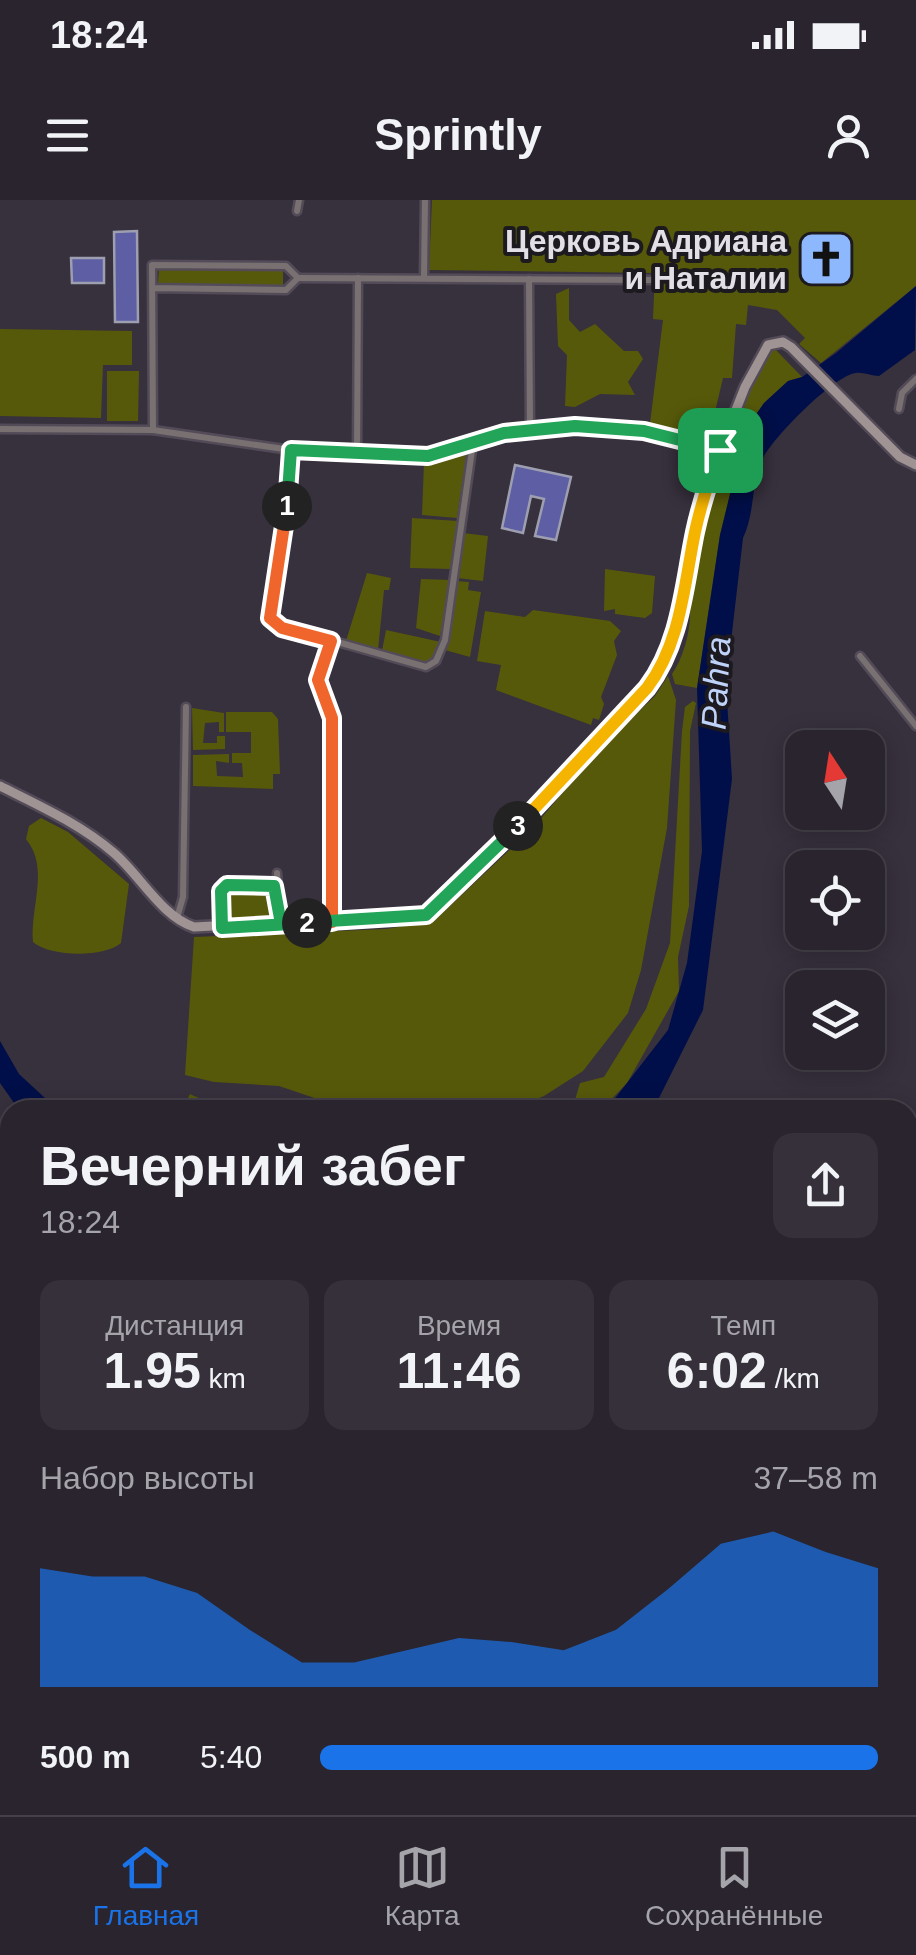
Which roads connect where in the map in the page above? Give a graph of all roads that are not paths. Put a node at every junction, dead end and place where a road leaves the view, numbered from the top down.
1 (299, 200) edge
2 (424, 200) edge
3 (297, 211) dead end
4 (298, 278) junction
5 (358, 278) junction
6 (424, 278) junction
7 (529, 279) junction
8 (653, 280) dead end
9 (152, 288) junction
10 (916, 378) edge
11 (899, 410) dead end
12 (530, 428) junction
13 (0, 429) edge
14 (154, 430) junction
15 (473, 442) junction
16 (291, 450) junction
17 (720, 450) junction
18 (358, 454) junction
19 (916, 465) edge
20 (331, 641) junction
21 (860, 656) dead end
22 (186, 707) dead end
23 (916, 726) edge
24 (0, 786) edge
25 (278, 873) dead end
26 (277, 891) junction
27 (177, 918) junction
28 (332, 922) junction
29 (281, 924) junction
30 (222, 928) junction

1 - 3 street
2 - 6 street
4 - 5 street
4 - 9 street
4 - 9 street
5 - 6 street
5 - 18 street
6 - 7 street
7 - 8 street
7 - 12 street
9 - 14 street
10 - 11 street
12 - 15 street
12 - 17 street
13 - 14 street
14 - 16 street
15 - 18 street
15 - 20 street
16 - 18 street
16 - 20 street
17 - 19 main road
17 - 28 main road
20 - 28 street
21 - 23 street
22 - 27 street
24 - 27 main road
25 - 26 street
26 - 29 street
26 - 30 street
27 - 30 main road
28 - 29 main road
29 - 30 main road

